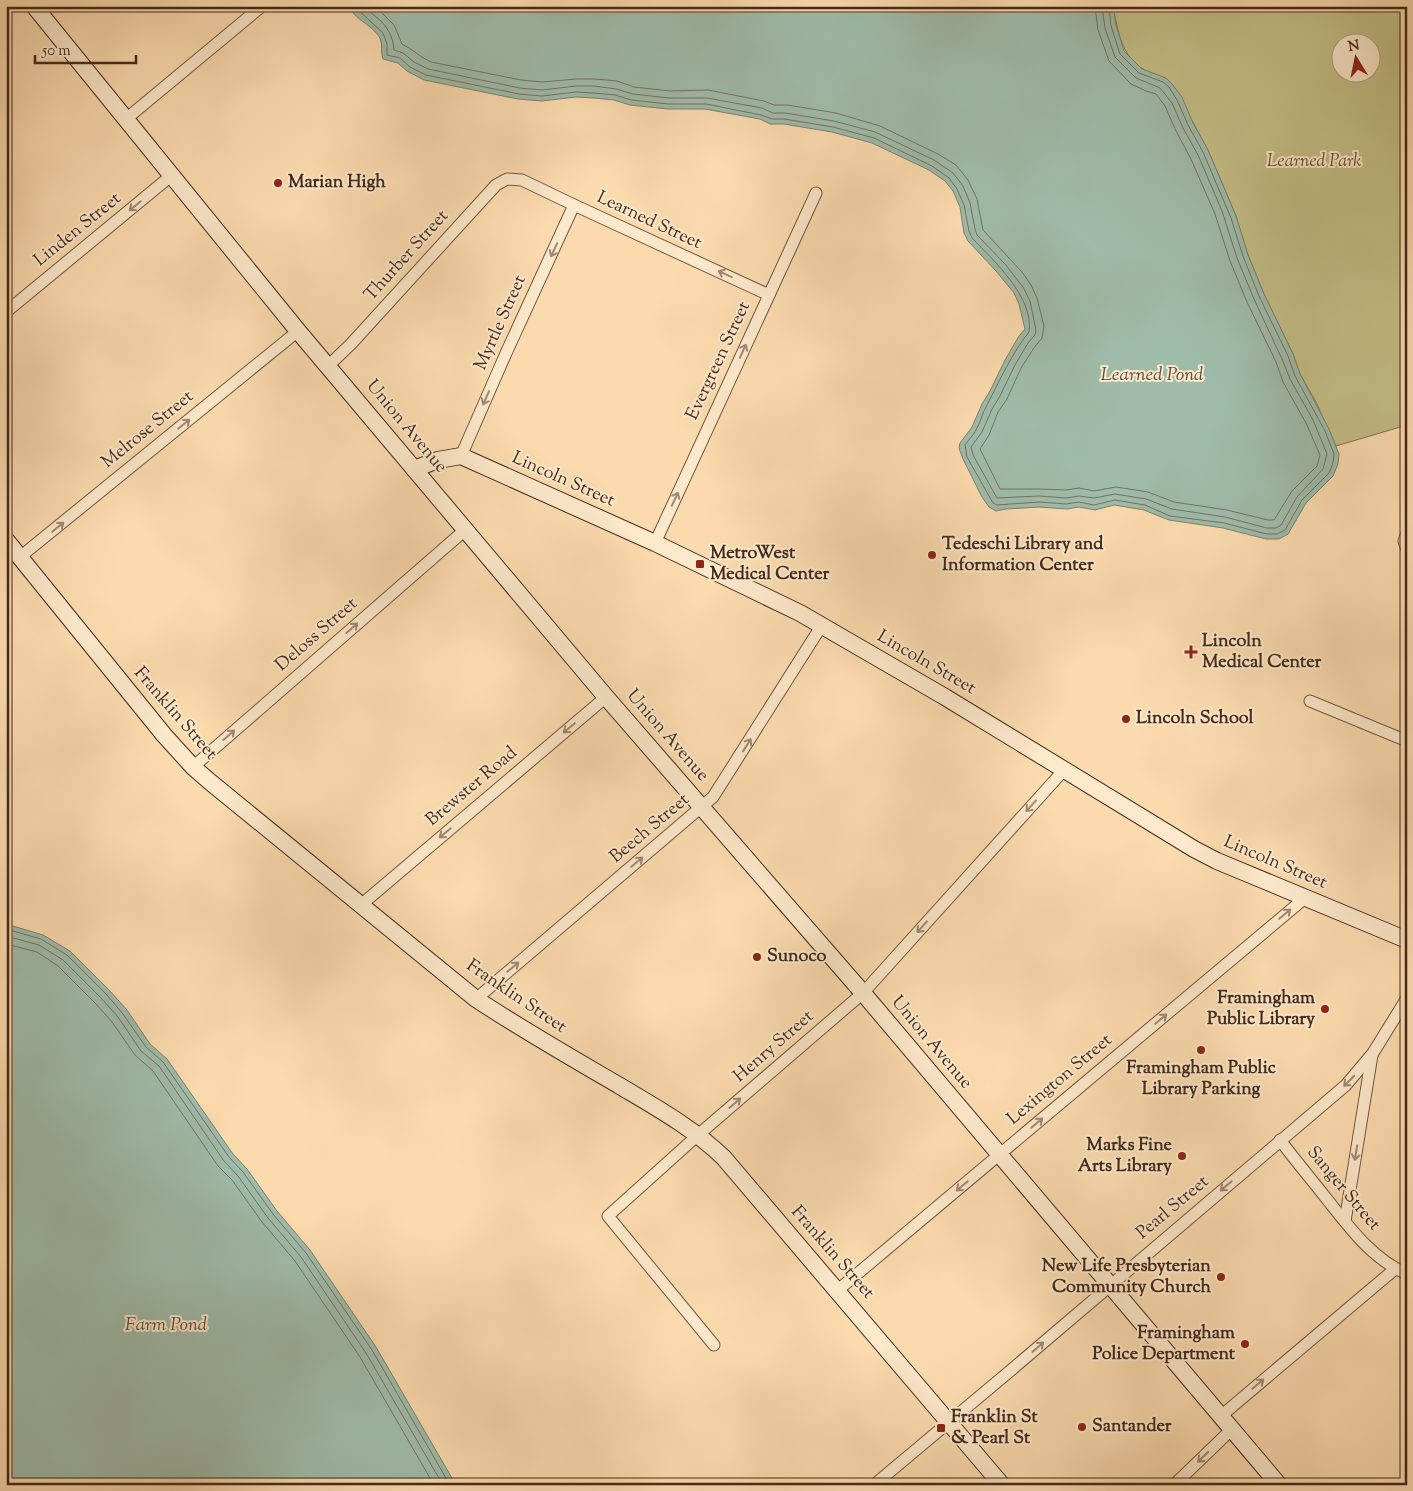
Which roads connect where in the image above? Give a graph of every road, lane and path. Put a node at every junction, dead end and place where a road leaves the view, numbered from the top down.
1 (34, 6) edge
2 (262, 6) edge
3 (126, 119) junction
4 (172, 175) junction
5 (515, 178) joint
6 (816, 193) dead end
7 (574, 206) junction
8 (769, 295) junction
9 (6, 312) edge
10 (298, 331) junction
11 (328, 366) junction
12 (461, 456) junction
13 (414, 469) junction
14 (465, 530) junction
15 (1407, 533) edge
16 (6, 540) edge
17 (655, 543) junction
18 (1407, 550) edge
19 (20, 557) junction
20 (822, 625) junction
21 (606, 697) junction
22 (1310, 701) dead end
23 (1407, 741) edge
24 (193, 767) junction
25 (1064, 770) junction
26 (702, 808) junction
27 (1305, 898) junction
28 (362, 904) junction
29 (1407, 940) edge
30 (863, 993) junction
31 (1407, 998) edge
32 (476, 999) junction
33 (1373, 1053) junction
34 (698, 1135) junction
35 (1280, 1140) junction
36 (999, 1154) junction
37 (1344, 1221) junction
38 (1395, 1269) junction
39 (1407, 1274) edge
40 (1110, 1286) junction
41 (838, 1290) junction
42 (714, 1344) dead end
43 (1221, 1416) junction
44 (949, 1422) junction
45 (1232, 1429) junction
46 (874, 1485) edge
47 (1002, 1485) edge
48 (1174, 1485) edge
49 (1279, 1485) edge

1 - 3 street, Union Avenue
2 - 3 street
3 - 4 street, Union Avenue
4 -> 9 street, Linden Street
4 - 10 street, Union Avenue
5 - 7 street, Learned Street
5 - 11 street, Thurber Street
6 - 8 street, Evergreen Street
8 -> 7 street, Learned Street
7 -> 12 street, Myrtle Street
17 -> 8 street, Evergreen Street
10 - 11 street, Union Avenue
19 -> 10 street, Melrose Street
11 - 13 street, Union Avenue
12 - 13 street
12 - 17 street, Lincoln Street
13 - 14 street, Union Avenue
14 - 21 street, Union Avenue
24 -> 14 street, Deloss Street
15 - 18 street
16 - 19 street, Franklin Street
17 - 20 street, Lincoln Street
19 - 24 street, Franklin Street
20 - 25 street, Lincoln Street
26 -> 20 street, Beech Street
21 - 26 street, Union Avenue
21 -> 28 street, Brewster Road
22 - 23 street
24 - 28 street, Franklin Street
25 - 27 street, Lincoln Street
25 -> 30 street, Henry Street
26 - 30 street, Union Avenue
32 -> 26 street, Beech Street
27 - 29 street, Lincoln Street
36 -> 27 street, Lexington Street
28 - 32 street, Franklin Street
34 -> 30 street, Henry Street
30 - 36 street, Union Avenue
31 - 33 street, Pearl Street
32 - 34 street, Franklin Street
33 -> 35 street, Pearl Street
33 -> 37 street
34 - 41 street, Franklin Street
34 - 42 street, Henry Street
35 - 37 street, Sanger Street
35 -> 40 street, Pearl Street
36 - 40 street, Union Avenue
36 -> 41 street, Lexington Street
37 - 38 street, Sanger Street
38 - 39 street, Sanger Street
43 -> 38 street
40 - 43 street, Union Avenue
44 -> 40 street, Pearl Street
41 - 44 street, Franklin Street
43 - 45 street, Union Avenue
44 - 46 street, Pearl Street
44 - 47 street, Franklin Street
45 -> 48 street
45 - 49 street, Union Avenue

